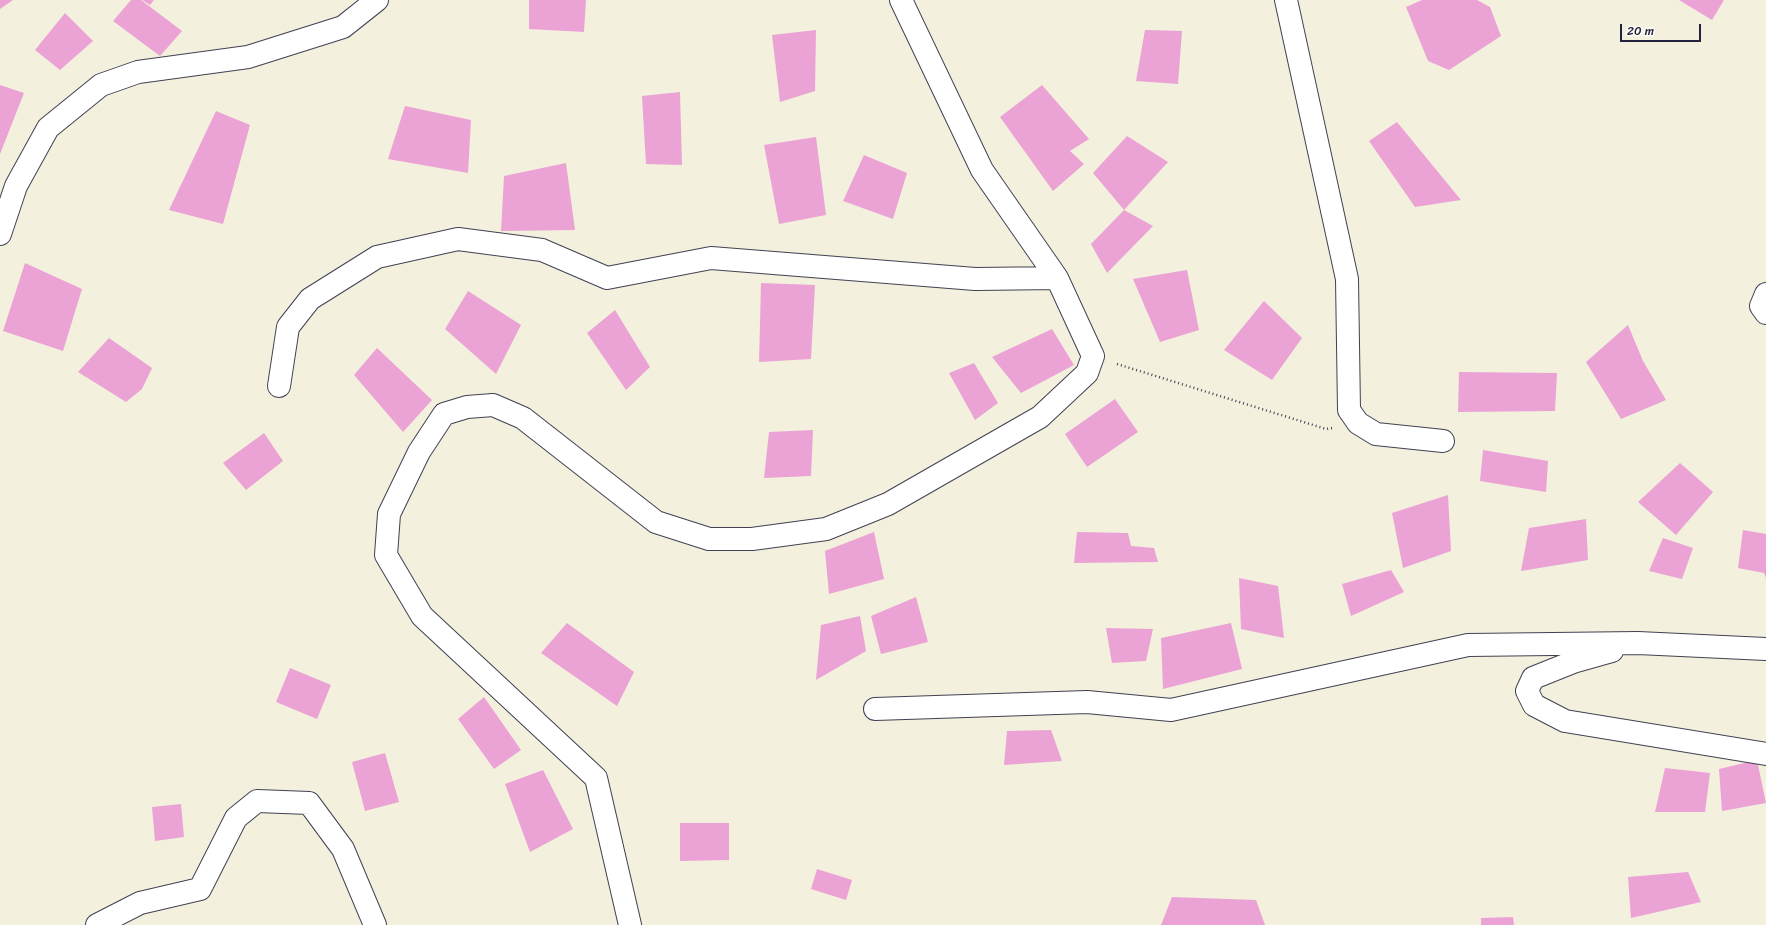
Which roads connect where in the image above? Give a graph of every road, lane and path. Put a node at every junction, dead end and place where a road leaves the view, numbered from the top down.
1 (377, 0) edge
2 (901, 0) edge
3 (1286, 0) edge
4 (0, 234) edge
5 (1057, 278) junction
6 (1766, 294) edge
7 (1766, 313) edge
8 (1093, 356) junction
9 (279, 386) dead end
10 (1358, 423) junction
11 (1443, 441) dead end
12 (1638, 643) junction
13 (1766, 649) edge
14 (875, 709) dead end
15 (1766, 754) edge
16 (97, 925) edge
17 (375, 925) edge
18 (630, 925) edge

1 - 4 street
2 - 5 street
3 - 10 street
5 - 8 street
5 - 9 street
6 - 7 street
8 - 10 path
8 - 18 street
10 - 11 street
12 - 13 street
12 - 14 street
12 - 15 street
16 - 17 street

